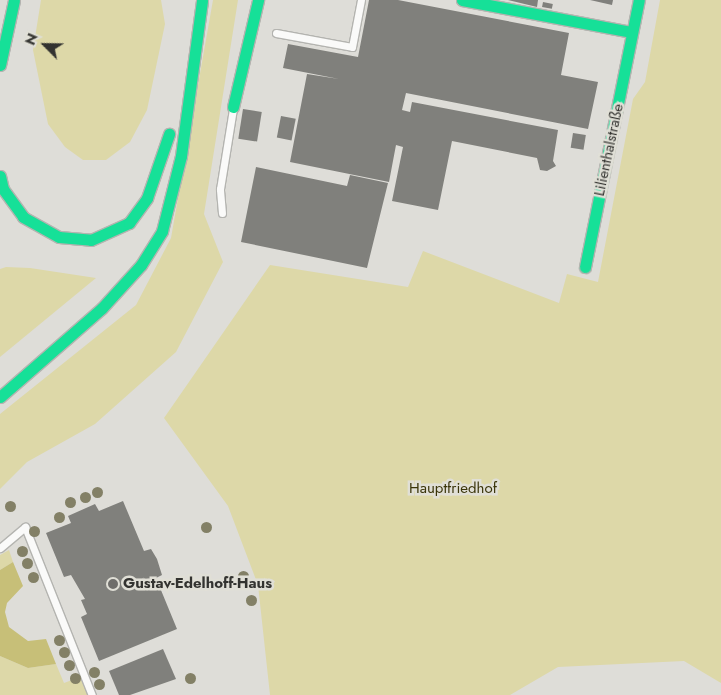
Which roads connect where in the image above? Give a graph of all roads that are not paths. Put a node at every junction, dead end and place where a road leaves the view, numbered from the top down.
1 (6, 0) edge
2 (14, 0) edge
3 (202, 0) edge
4 (258, 0) edge
5 (361, 0) edge
6 (462, 0) edge
7 (639, 0) edge
8 (187, 16) dead end
9 (0, 19) edge
10 (632, 32) junction
11 (276, 33) dead end
12 (181, 61) dead end
13 (0, 65) edge
14 (233, 107) joint
15 (171, 126) dead end
16 (0, 176) edge
17 (222, 212) dead end
18 (584, 268) dead end
19 (0, 396) edge
20 (0, 548) edge
21 (92, 695) edge

1 - 9 main road
2 - 13 main road
3 - 19 main road
4 - 14 main road
5 - 11 lane
6 - 10 main road
7 - 10 main road, Lilienthalstraße
8 - 12 main road
10 - 18 main road, Lilienthalstraße
14 - 17 lane
15 - 16 main road
20 - 21 lane

